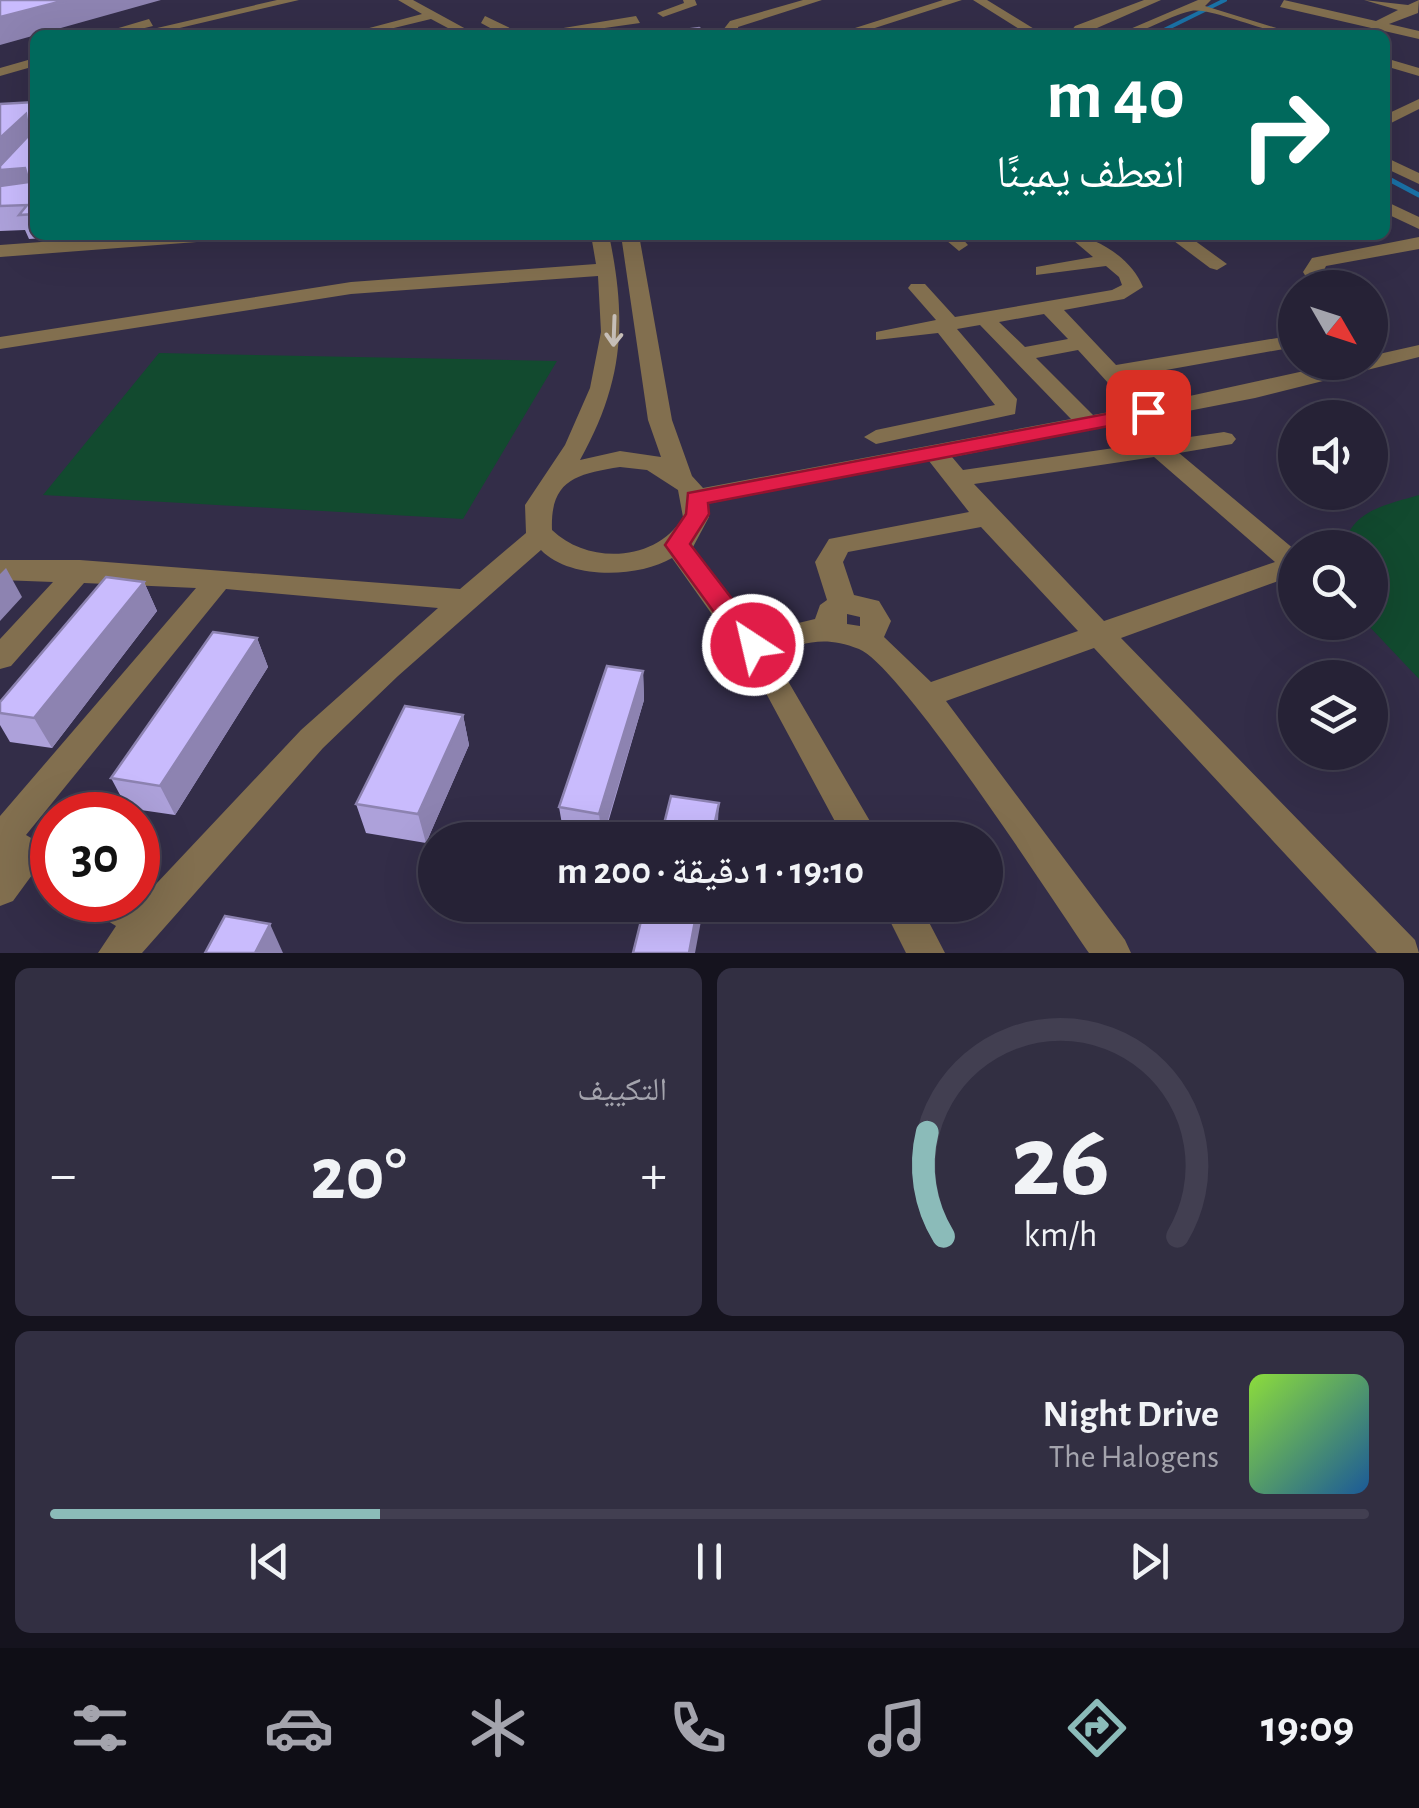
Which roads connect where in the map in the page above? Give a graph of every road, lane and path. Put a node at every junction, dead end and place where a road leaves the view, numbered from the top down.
1 (256, 0) edge
2 (293, 0) edge
3 (689, 0) edge
4 (816, 0) edge
5 (956, 0) edge
6 (979, 0) edge
7 (1151, 0) edge
8 (1209, 0) edge
9 (1370, 0) edge
10 (1288, 2) edge
11 (398, 3) edge
12 (1187, 3) edge
13 (796, 6) junction
14 (1416, 8) edge
15 (663, 12) dead end
16 (1069, 12) dead end
17 (433, 16) junction
18 (417, 19) junction
19 (485, 20) dead end
20 (1246, 22) junction
21 (155, 26) junction
22 (1377, 26) junction
23 (862, 28) junction
24 (1099, 28) edge
25 (131, 30) edge
26 (145, 30) edge
27 (371, 30) edge
28 (438, 30) edge
29 (461, 30) edge
30 (503, 30) edge
31 (574, 30) edge
32 (612, 30) edge
33 (729, 30) edge
34 (855, 30) edge
35 (867, 30) edge
36 (1030, 30) edge
37 (1139, 30) edge
38 (1275, 30) edge
39 (1369, 30) edge
40 (1419, 35) edge
41 (30, 55) edge
42 (30, 63) edge
43 (1390, 63) edge
44 (0, 64) edge
45 (0, 72) edge
46 (1419, 72) edge
47 (1419, 103) edge
48 (1390, 118) edge
49 (1390, 164) edge
50 (1415, 174) edge
51 (1390, 197) edge
52 (1390, 209) edge
53 (1419, 212) edge
54 (1390, 222) edge
55 (1419, 224) edge
56 (601, 240) edge
57 (631, 240) edge
58 (1083, 240) edge
59 (1182, 240) edge
60 (1419, 240) edge
61 (87, 241) edge
62 (0, 250) edge
63 (1110, 260) junction
64 (1218, 264) dead end
65 (608, 269) junction
66 (1314, 270) edge
67 (1042, 271) dead end
68 (918, 288) dead end
69 (1049, 307) junction
70 (984, 318) junction
71 (946, 325) junction
72 (883, 336) dead end
73 (1278, 342) edge
74 (0, 343) edge
75 (1419, 351) edge
76 (1097, 358) junction
77 (1027, 362) junction
78 (1148, 412) junction
79 (1088, 424) junction
80 (876, 437) dead end
81 (1224, 439) dead end
82 (1159, 449) junction
83 (936, 452) junction
84 (680, 476) junction
85 (558, 478) junction
86 (957, 479) junction
87 (696, 498) junction
88 (987, 517) junction
89 (541, 536) junction
90 (677, 545) junction
91 (0, 570) edge
92 (80, 570) junction
93 (219, 579) junction
94 (465, 600) junction
95 (836, 615) junction
96 (1100, 636) junction
97 (753, 645) junction
98 (0, 658) edge
99 (925, 696) junction
100 (854, 822) edge
101 (20, 849) edge
102 (0, 889) edge
103 (909, 922) edge
104 (144, 923) joint
105 (117, 953) edge
106 (926, 953) edge
107 (1112, 953) edge
108 (1402, 953) edge

1 - 21 street
2 - 21 street
3 - 15 street
4 - 13 street
5 - 23 street
6 - 36 street
7 - 24 street
8 - 12 street
9 - 14 street
10 - 20 street
10 - 22 street
11 - 17 street
11 - 18 street
12 - 20 street
12 - 24 street
12 - 37 street
13 - 23 street
13 - 33 street
14 - 22 street
16 - 24 street
17 - 18 street
17 - 29 street
18 - 27 street
18 - 28 street
19 - 30 street
20 - 38 street
21 - 25 street
21 - 26 street
22 - 39 street
22 - 40 street
23 - 34 street
23 - 35 street
31 - 32 street
41 - 44 street
42 - 45 street
43 - 46 street
47 - 48 street
49 - 50 street
51 - 53 street
52 - 55 street
54 - 60 street
56 - 65 street
57 - 84 street
58 - 63 street
59 - 64 street
60 - 66 street
61 - 62 street
63 - 67 street
63 - 69 street
65 - 74 street
65 -> 85 street
68 - 71 street
69 - 70 street
69 - 76 street
70 - 71 street
70 - 77 street
71 - 72 street
71 - 80 street
73 - 76 street
75 - 78 street
76 - 77 street
76 - 78 street
77 - 79 street
78 - 79 street
79 - 83 street
81 - 82 street
82 - 86 street
82 - 96 street
83 - 86 street
83 - 87 street
84 - 85 street
84 - 87 street
85 - 89 street
86 - 88 street
87 - 90 street
88 - 95 street
88 - 96 street
89 - 90 street
89 - 94 street
90 - 97 street
91 - 92 street
92 - 93 street
92 - 98 street
93 - 94 street
93 - 101 street
94 - 104 street
95 - 97 street
95 - 99 street
96 - 99 street
96 - 108 street
97 - 100 street
99 - 107 street
101 - 102 street
103 - 106 street
104 - 105 street

